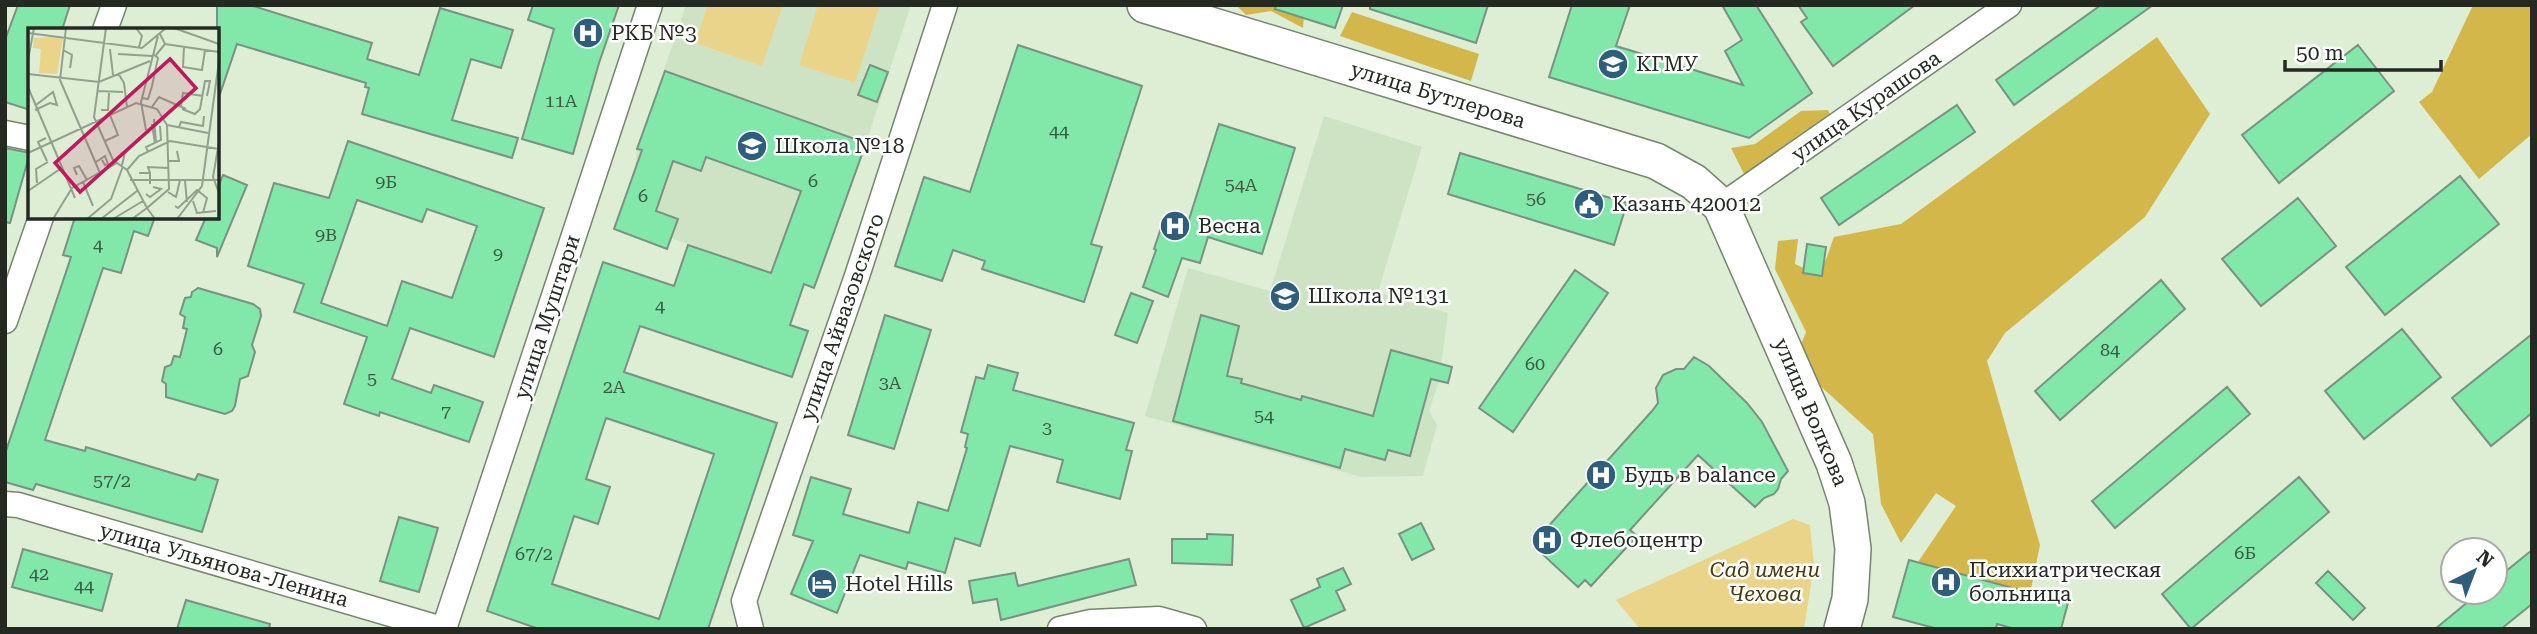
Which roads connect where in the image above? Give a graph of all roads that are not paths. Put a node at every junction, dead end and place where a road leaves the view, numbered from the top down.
1 (114, 5) edge
2 (650, 5) edge
3 (944, 5) edge
4 (1145, 5) edge
5 (2009, 5) edge
6 (106, 28) edge
7 (5, 133) edge
8 (28, 138) edge
9 (1721, 206) junction
10 (40, 219) edge
11 (5, 321) edge
12 (5, 504) edge
13 (443, 629) edge
14 (751, 629) edge
15 (1060, 629) edge
16 (1194, 629) edge
17 (1842, 629) edge

1 - 6 street
2 - 13 street, улица Муштари
3 - 14 street, улица Айвазовского
4 - 9 main road, улица Бутлерова
5 - 9 street, улица Курашова
7 - 8 street
9 - 17 main road, улица Волкова
10 - 11 street
12 - 13 street, улица Ульянова-Ленина
15 - 16 street

